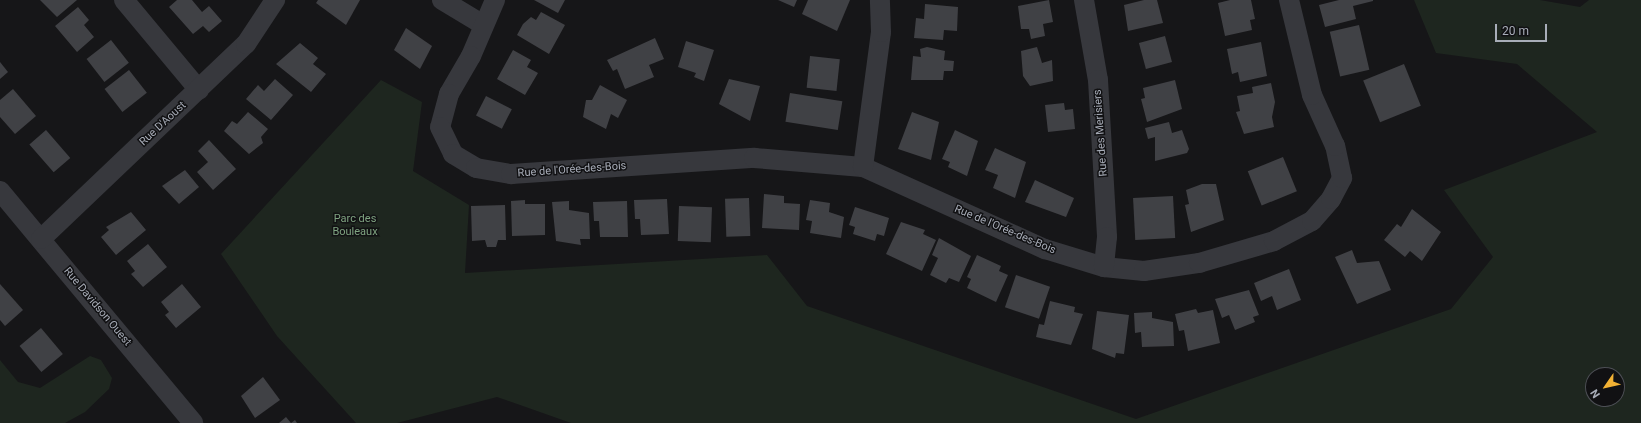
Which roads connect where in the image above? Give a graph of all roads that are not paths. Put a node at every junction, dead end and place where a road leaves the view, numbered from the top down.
1 (124, 0) edge
2 (275, 0) edge
3 (442, 0) edge
4 (495, 0) edge
5 (880, 0) edge
6 (1084, 0) edge
7 (1289, 0) edge
8 (482, 24) junction
9 (200, 90) junction
10 (864, 167) junction
11 (0, 191) edge
12 (41, 239) junction
13 (1104, 267) junction
14 (193, 423) edge

1 - 9 street
2 - 9 street, Rue D'Aoust
3 - 8 street
4 - 8 street, Rue de l'Orée-des-Bois
5 - 10 street
6 - 13 street, Rue des Merisiers
7 - 13 street, Rue de l'Orée-des-Bois
8 - 10 street, Rue de l'Orée-des-Bois
9 - 12 street, Rue D'Aoust
10 - 13 street, Rue de l'Orée-des-Bois
11 - 12 street, Rue Davidson Ouest
12 - 14 street, Rue Davidson Ouest

